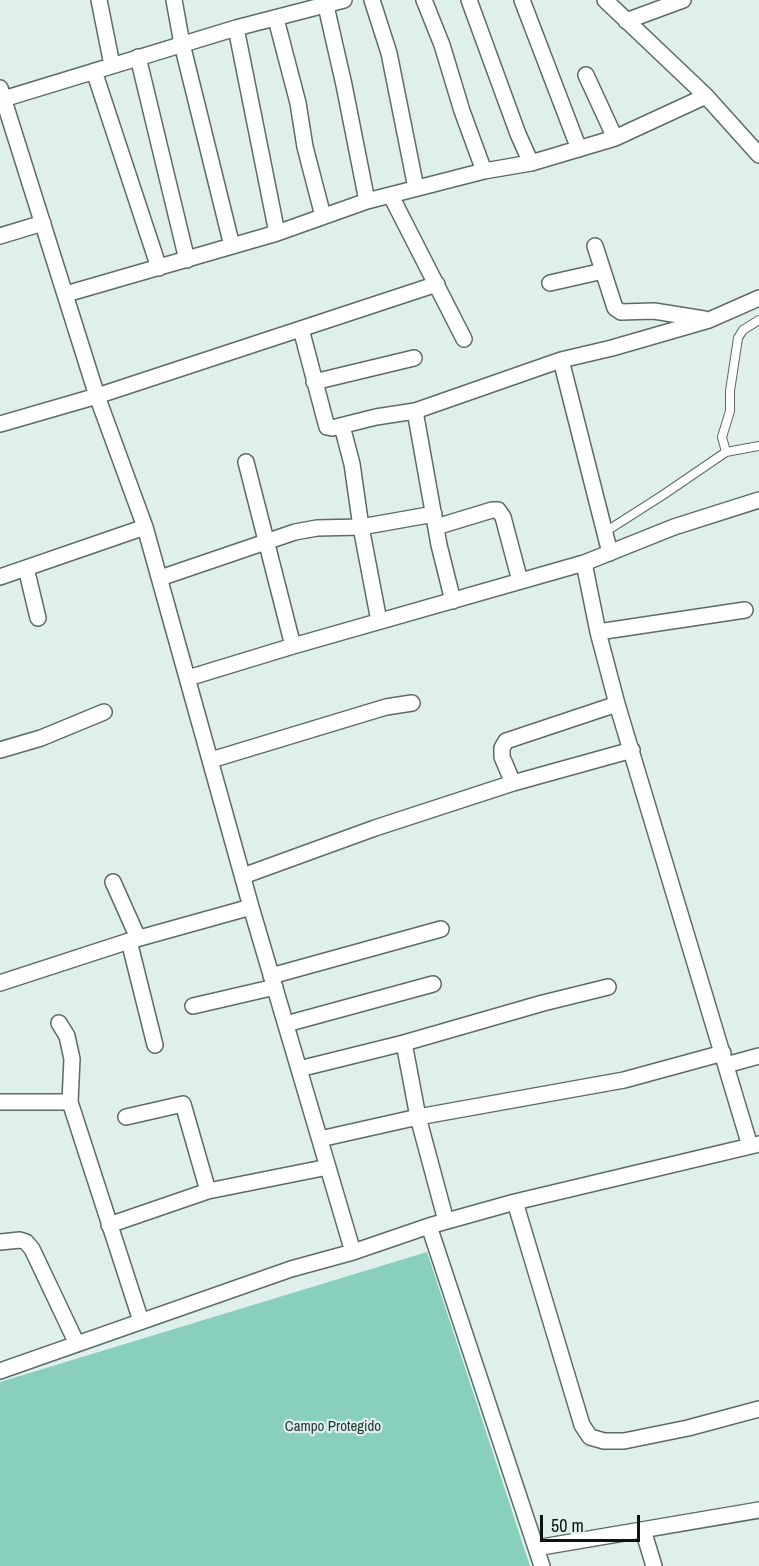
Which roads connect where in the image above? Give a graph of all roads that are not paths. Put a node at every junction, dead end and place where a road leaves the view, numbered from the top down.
1 (99, 0) edge
2 (174, 0) edge
3 (345, 0) edge
4 (372, 0) edge
5 (424, 0) edge
6 (470, 0) edge
7 (522, 0) edge
8 (604, 0) edge
9 (683, 0) edge
10 (326, 6) junction
11 (276, 19) junction
12 (626, 21) junction
13 (237, 28) junction
14 (182, 44) junction
15 (138, 57) junction
16 (112, 65) junction
17 (94, 71) junction
18 (586, 75) dead end
19 (1, 96) edge
20 (706, 96) junction
21 (615, 138) junction
22 (579, 149) junction
23 (759, 155) edge
24 (531, 163) junction
25 (484, 171) junction
26 (416, 188) junction
27 (391, 196) junction
28 (367, 201) junction
29 (323, 216) junction
30 (43, 223) junction
31 (277, 233) junction
32 (0, 236) edge
33 (232, 246) junction
34 (596, 246) dead end
35 (187, 260) junction
36 (159, 268) junction
37 (603, 271) junction
38 (550, 283) dead end
39 (437, 284) junction
40 (66, 294) junction
41 (759, 297) edge
42 (709, 320) junction
43 (759, 320) edge
44 (300, 329) junction
45 (464, 339) dead end
46 (414, 358) dead end
47 (561, 360) junction
48 (314, 382) junction
49 (98, 396) junction
50 (415, 411) junction
51 (0, 424) edge
52 (342, 426) junction
53 (759, 446) edge
54 (726, 452) junction
55 (246, 462) dead end
56 (759, 500) edge
57 (435, 520) junction
58 (145, 526) junction
59 (361, 527) junction
60 (605, 532) junction
61 (267, 542) junction
62 (610, 553) junction
63 (584, 563) junction
64 (26, 568) junction
65 (0, 577) edge
66 (160, 578) junction
67 (520, 581) junction
68 (453, 601) junction
69 (745, 610) dead end
70 (38, 618) dead end
71 (379, 621) junction
72 (598, 632) junction
73 (293, 645) junction
74 (188, 678) junction
75 (412, 703) dead end
76 (617, 704) junction
77 (104, 712) dead end
78 (0, 750) edge
79 (632, 750) junction
80 (211, 760) junction
81 (513, 783) junction
82 (243, 876) junction
83 (113, 882) dead end
84 (250, 907) junction
85 (441, 929) dead end
86 (133, 940) junction
87 (0, 982) edge
88 (273, 982) junction
89 (433, 984) dead end
90 (608, 987) dead end
91 (193, 1006) dead end
92 (59, 1023) dead end
93 (286, 1024) junction
94 (404, 1043) junction
95 (155, 1045) dead end
96 (759, 1056) edge
97 (724, 1059) junction
98 (299, 1069) junction
99 (0, 1102) edge
100 (70, 1102) junction
101 (126, 1117) dead end
102 (418, 1117) junction
103 (320, 1139) junction
104 (754, 1145) edge
105 (328, 1167) junction
106 (208, 1191) junction
107 (515, 1202) junction
108 (446, 1221) junction
109 (109, 1225) junction
110 (429, 1226) junction
111 (0, 1242) edge
112 (353, 1252) junction
113 (141, 1321) junction
114 (77, 1344) junction
115 (0, 1371) edge
116 (759, 1409) edge
117 (759, 1510) edge
118 (643, 1530) junction
119 (536, 1548) junction
120 (542, 1566) edge
121 (654, 1566) edge

1 - 16 street
2 - 14 street
3 - 10 street
4 - 26 street
5 - 25 street
6 - 24 street
7 - 22 street
8 - 12 street
9 - 12 street
10 - 11 street
10 - 28 street
11 - 13 street
11 - 29 street
12 - 20 street
13 - 14 street
13 - 31 street
14 - 15 street
14 - 33 street
15 - 16 street
15 - 35 street
16 - 17 street
17 - 19 street
17 - 36 street
18 - 21 street
19 - 30 street
20 - 21 street
20 - 23 street
21 - 22 street
22 - 24 street
24 - 25 street
25 - 26 street
26 - 27 street
27 - 28 street
27 - 39 street
28 - 29 street
29 - 31 street
30 - 32 street
30 - 40 street
31 - 33 street
33 - 35 street
34 - 37 street
35 - 36 street
36 - 40 street
37 - 38 street
37 - 42 street
39 - 44 street
39 - 45 street
40 - 49 street
41 - 42 street
42 - 47 street
43 - 54 lane
44 - 48 street
44 - 49 street
46 - 48 street
47 - 50 street
47 - 60 street
48 - 52 street
49 - 51 street
49 - 58 street
50 - 52 street
50 - 57 street
52 - 59 street
53 - 54 lane
54 - 60 lane
55 - 61 street
56 - 62 street
57 - 59 street
57 - 67 street
57 - 68 street
58 - 64 street
58 - 66 street
59 - 61 street
59 - 71 street
60 - 62 street
61 - 66 street
61 - 73 street
62 - 63 street
63 - 67 street
63 - 72 street
64 - 65 street
64 - 70 street
66 - 74 street
67 - 68 street
68 - 71 street
69 - 72 street
71 - 73 street
72 - 76 street
73 - 74 street
74 - 80 street
75 - 80 street
76 - 79 street
76 - 81 street
77 - 78 street
79 - 81 street
79 - 97 street
80 - 82 street
81 - 82 street
82 - 84 street
83 - 86 street
84 - 86 street
84 - 88 street
85 - 88 street
86 - 87 street
86 - 95 street
88 - 91 street
88 - 93 street
89 - 93 street
90 - 94 street
92 - 100 street
93 - 98 street
94 - 98 street
94 - 102 street
96 - 97 street
97 - 102 street
97 - 104 street
98 - 103 street
99 - 100 street
100 - 109 street
101 - 106 street
102 - 103 street
102 - 108 street
103 - 105 street
104 - 107 street
105 - 106 street
105 - 112 street
106 - 109 street
107 - 108 street
107 - 116 street
108 - 110 street
109 - 113 street
110 - 112 street
110 - 119 street
111 - 114 street
112 - 113 street
113 - 114 street
114 - 115 street
117 - 118 street
118 - 119 street
118 - 121 street
119 - 120 street

